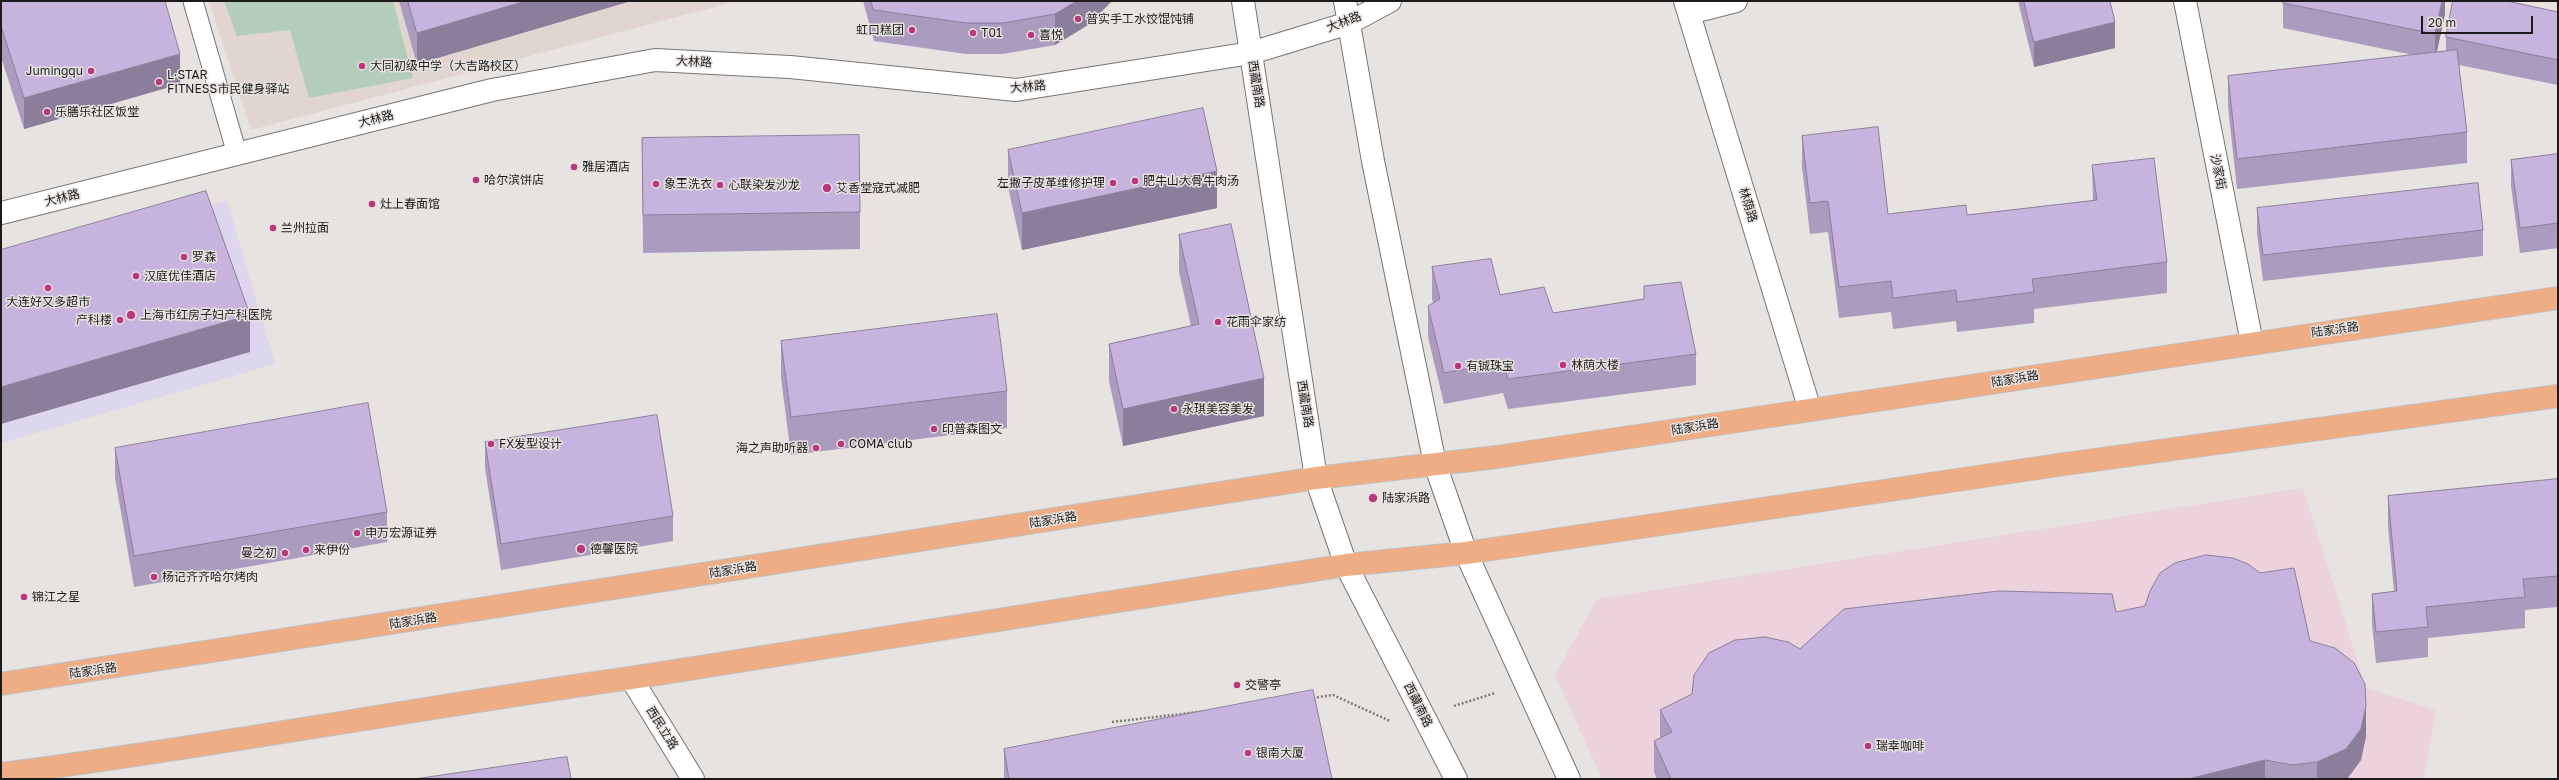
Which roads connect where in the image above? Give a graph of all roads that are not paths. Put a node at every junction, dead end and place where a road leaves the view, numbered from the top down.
1 (193, 1) edge
2 (1243, 1) edge
3 (1345, 1) edge
4 (1390, 1) edge
5 (1736, 1) edge
6 (2185, 1) edge
7 (1687, 7) edge
8 (1349, 23) junction
9 (1251, 52) junction
10 (237, 154) junction
11 (1, 213) edge
12 (2558, 298) edge
13 (2252, 343) junction
14 (2558, 396) edge
15 (1810, 410) junction
16 (1435, 464) junction
17 (1316, 478) junction
18 (1466, 553) junction
19 (1346, 565) junction
20 (631, 678) junction
21 (1, 684) edge
22 (1, 774) edge
23 (693, 779) edge
24 (1456, 779) edge
25 (1569, 779) edge

1 - 10 lane
2 - 9 street, 西藏南路
3 - 8 street
4 - 8 street, 大林路
5 - 7 street
6 - 13 street, 沙家街
7 - 15 street, 林荫路
8 - 9 street, 大林路
8 - 16 street
9 - 10 street, 大林路
9 - 17 street, 西藏南路
10 - 11 street, 大林路
12 - 13 main road, 陆家浜路
13 - 15 main road, 陆家浜路
14 - 18 main road
15 - 16 main road, 陆家浜路
16 - 17 main road, 陆家浜路
16 - 18 street
17 - 19 street, 西藏南路
17 - 21 main road, 陆家浜路
18 - 19 main road
18 - 25 street
19 - 20 main road
19 - 24 street, 西藏南路
20 - 22 main road
20 - 23 street, 西民立路

